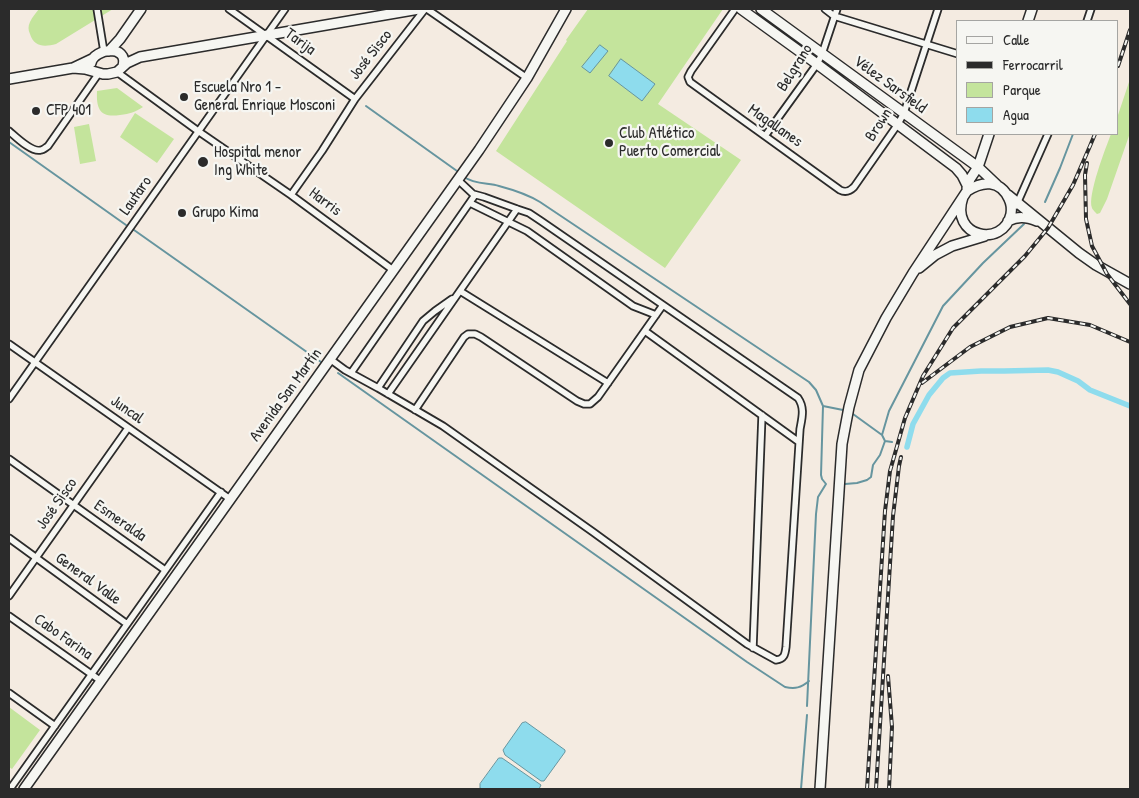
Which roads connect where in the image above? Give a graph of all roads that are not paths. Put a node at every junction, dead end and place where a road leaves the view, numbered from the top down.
1 (97, 9) edge
2 (141, 9) edge
3 (148, 9) edge
4 (229, 9) edge
5 (285, 9) edge
6 (420, 9) edge
7 (426, 9) edge
8 (735, 9) edge
9 (741, 9) edge
10 (761, 9) edge
11 (825, 9) edge
12 (837, 9) edge
13 (938, 9) edge
14 (566, 10) edge
15 (834, 16) junction
16 (266, 35) junction
17 (926, 45) junction
18 (107, 51) junction
19 (956, 53) edge
20 (121, 54) junction
21 (822, 54) junction
22 (140, 57) junction
23 (92, 59) junction
24 (817, 64) junction
25 (73, 68) junction
26 (120, 69) junction
27 (97, 72) junction
28 (526, 78) junction
29 (9, 79) edge
30 (355, 98) junction
31 (904, 113) junction
32 (898, 124) junction
33 (9, 131) edge
34 (198, 131) junction
35 (989, 135) edge
36 (1048, 135) edge
37 (765, 136) junction
38 (978, 167) junction
39 (458, 180) junction
40 (1003, 190) junction
41 (847, 191) joint
42 (966, 191) junction
43 (291, 195) junction
44 (476, 196) junction
45 (1018, 202) junction
46 (470, 204) junction
47 (517, 209) junction
48 (1009, 220) junction
49 (1040, 221) junction
50 (508, 222) junction
51 (988, 235) junction
52 (393, 270) junction
53 (913, 273) junction
54 (1130, 284) edge
55 (460, 291) junction
56 (456, 297) junction
57 (663, 305) junction
58 (656, 315) junction
59 (645, 331) junction
60 (9, 344) edge
61 (330, 359) junction
62 (34, 363) junction
63 (351, 373) junction
64 (608, 383) junction
65 (378, 388) junction
66 (388, 394) junction
67 (9, 399) edge
68 (416, 410) junction
69 (762, 415) junction
70 (128, 428) junction
71 (799, 442) junction
72 (9, 459) edge
73 (221, 492) junction
74 (230, 499) junction
75 (74, 505) junction
76 (9, 538) edge
77 (36, 558) junction
78 (165, 570) junction
79 (9, 596) edge
80 (9, 616) edge
81 (127, 624) junction
82 (753, 648) junction
83 (91, 674) junction
84 (100, 681) junction
85 (9, 693) edge
86 (55, 726) junction
87 (12, 781) edge
88 (10, 789) edge
89 (24, 789) edge
90 (820, 789) edge

1 - 18 street
2 - 18 street
3 - 20 street
4 - 16 street, Tarija
5 - 16 street, Lautaro
6 - 16 street
7 - 28 street
7 - 30 street, José Sisco
8 - 37 street, Magallanes
9 - 24 street, Vélez Sarsfield
10 - 21 street, Vélez Sarsfield
11 - 15 street
12 - 15 street, Belgrano
13 - 17 street, Brown
14 - 28 street, Avenida San Martín
15 - 17 street
15 - 21 street, Belgrano
16 - 22 street
16 - 30 street, Tarija
16 - 34 street, Lautaro
17 - 19 street
17 - 31 street, Brown
18 - 20 street
18 - 23 street
20 - 22 street
20 - 26 street
21 - 24 street, Belgrano
21 - 31 street, Vélez Sarsfield
22 - 26 street
23 - 25 street
23 - 27 street
24 - 32 street, Vélez Sarsfield
24 - 37 street, Belgrano
25 - 27 street
25 - 29 street
26 - 27 street
26 - 34 street, Harris
27 - 33 street
28 - 39 street, Avenida San Martín
30 - 43 street, José Sisco
31 - 32 street, Brown
31 - 38 street, Vélez Sarsfield
32 - 41 street, Brown
32 - 42 street, Vélez Sarsfield
34 - 43 street, Harris
34 - 62 street, Lautaro
35 - 38 street
36 - 45 street
37 - 41 street, Magallanes
38 - 40 street, Vélez Sarsfield
38 - 42 street
39 - 44 street
39 - 52 street, Avenida San Martín
40 - 42 street
40 - 45 street, Vélez Sarsfield
40 - 48 street
42 - 51 street
42 - 53 street
43 - 52 street, Harris
44 - 46 street
44 - 47 street
45 - 48 street
45 - 49 street, Vélez Sarsfield
46 - 50 street
46 - 63 street
47 - 50 street
47 - 57 street
48 - 49 street
48 - 51 street
49 - 54 street, Vélez Sarsfield
50 - 55 street
50 - 58 street
51 - 53 street
52 - 61 street, Avenida San Martín
53 - 90 street
55 - 56 street
55 - 64 street
56 - 65 street
56 - 66 street
57 - 58 street
57 - 71 street
58 - 59 street
59 - 64 street
59 - 69 street
60 - 62 street, Juncal
61 - 63 street
61 - 74 street, Avenida San Martín
62 - 67 street, Lautaro
62 - 70 street, Juncal
63 - 65 street
64 - 68 street
65 - 66 street
66 - 68 street
68 - 82 street
69 - 71 street
69 - 82 street
70 - 73 street, Juncal
70 - 75 street, José Sisco
71 - 82 street
72 - 75 street, Esmeralda
73 - 74 street, Juncal
73 - 78 street
74 - 84 street, Avenida San Martín
75 - 77 street, José Sisco
75 - 78 street, Esmeralda
76 - 77 street, General Valle
77 - 79 street, José Sisco
77 - 81 street, General Valle
78 - 81 street
80 - 83 street, Cabo Farina
81 - 83 street
83 - 84 street, Cabo Farina
83 - 86 street
84 - 89 street, Avenida San Martín
85 - 86 street
86 - 87 street
87 - 88 street

